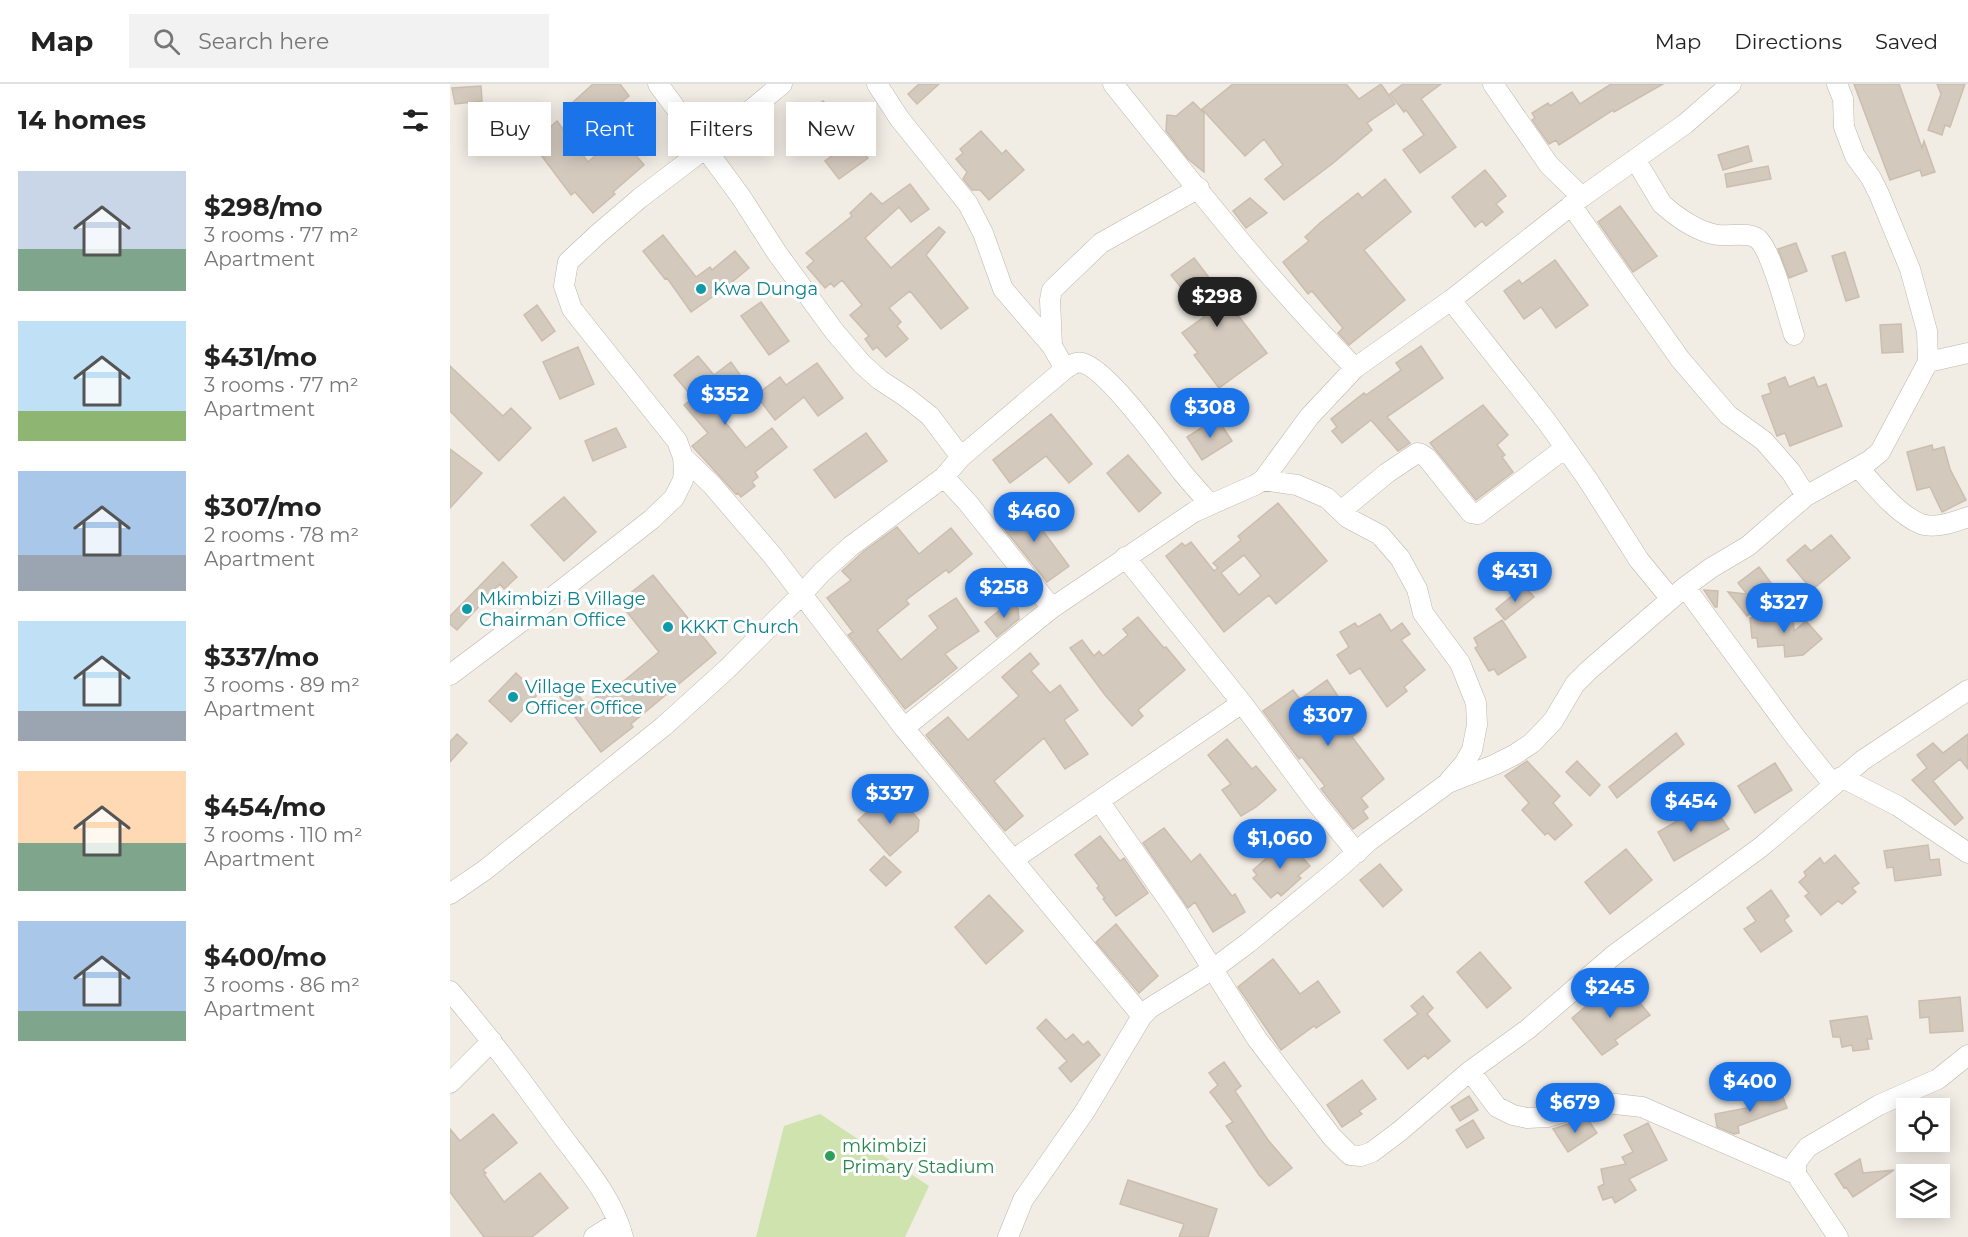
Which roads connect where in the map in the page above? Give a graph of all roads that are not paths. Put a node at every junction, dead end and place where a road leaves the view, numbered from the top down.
1 (658, 84) edge
2 (782, 84) edge
3 (877, 84) edge
4 (1113, 84) edge
5 (1493, 84) edge
6 (1731, 84) edge
7 (1837, 84) edge
8 (672, 102) edge
9 (761, 102) edge
10 (695, 156) edge
11 (712, 156) edge
12 (1635, 159) junction
13 (1198, 188) junction
14 (1576, 201) junction
15 (1451, 300) junction
16 (1794, 335) dead end
17 (1052, 346) junction
18 (1968, 353) edge
19 (1928, 362) junction
20 (1354, 368) junction
21 (1065, 369) junction
22 (1565, 448) junction
23 (962, 457) junction
24 (683, 458) junction
25 (1858, 467) junction
26 (944, 477) junction
27 (1263, 480) junction
28 (1806, 496) junction
29 (1210, 504) junction
30 (1341, 511) junction
31 (1968, 517) edge
32 (1125, 557) junction
33 (1678, 593) junction
34 (801, 595) junction
35 (1052, 608) junction
36 (450, 675) edge
37 (1968, 690) edge
38 (1242, 703) junction
39 (904, 728) junction
40 (1837, 781) junction
41 (1448, 783) junction
42 (1099, 801) junction
43 (1357, 853) junction
44 (1968, 853) edge
45 (1014, 859) junction
46 (450, 894) edge
47 (1213, 969) junction
48 (450, 991) edge
49 (1142, 1016) junction
50 (492, 1041) junction
51 (1968, 1055) edge
52 (1470, 1071) junction
53 (450, 1083) edge
54 (1796, 1174) junction
55 (620, 1230) edge
56 (594, 1237) edge
57 (1008, 1237) edge
58 (1838, 1237) edge

1 - 8 street
2 - 9 street
3 - 17 street
4 - 13 street
5 - 14 street
6 - 12 street
7 - 19 street
10 - 24 street
11 - 23 street
12 - 14 street
12 - 16 street
13 - 17 street
13 - 20 street
14 - 15 street
14 - 28 street
15 - 20 street
15 - 22 street
17 - 21 street
18 - 19 street
19 - 25 street
20 - 27 street
21 - 23 street
21 - 29 street
22 - 30 street
22 - 33 street
23 - 26 street
24 - 34 street
24 - 36 street
25 - 28 street
25 - 31 street
26 - 34 street
26 - 35 street
27 - 29 street
27 - 30 street
28 - 33 street
29 - 32 street
30 - 41 street
32 - 35 street
32 - 38 street
33 - 40 street
33 - 41 street
34 - 39 street
34 - 46 street
35 - 39 street
37 - 40 street
38 - 42 street
38 - 43 street
39 - 45 street
40 - 44 street
40 - 52 street
41 - 43 street
42 - 45 street
42 - 47 street
43 - 47 street
45 - 49 street
47 - 49 street
47 - 52 street
48 - 50 street
49 - 57 street
50 - 53 street
50 - 55 street
51 - 54 street
52 - 54 street
54 - 58 street
55 - 56 street

